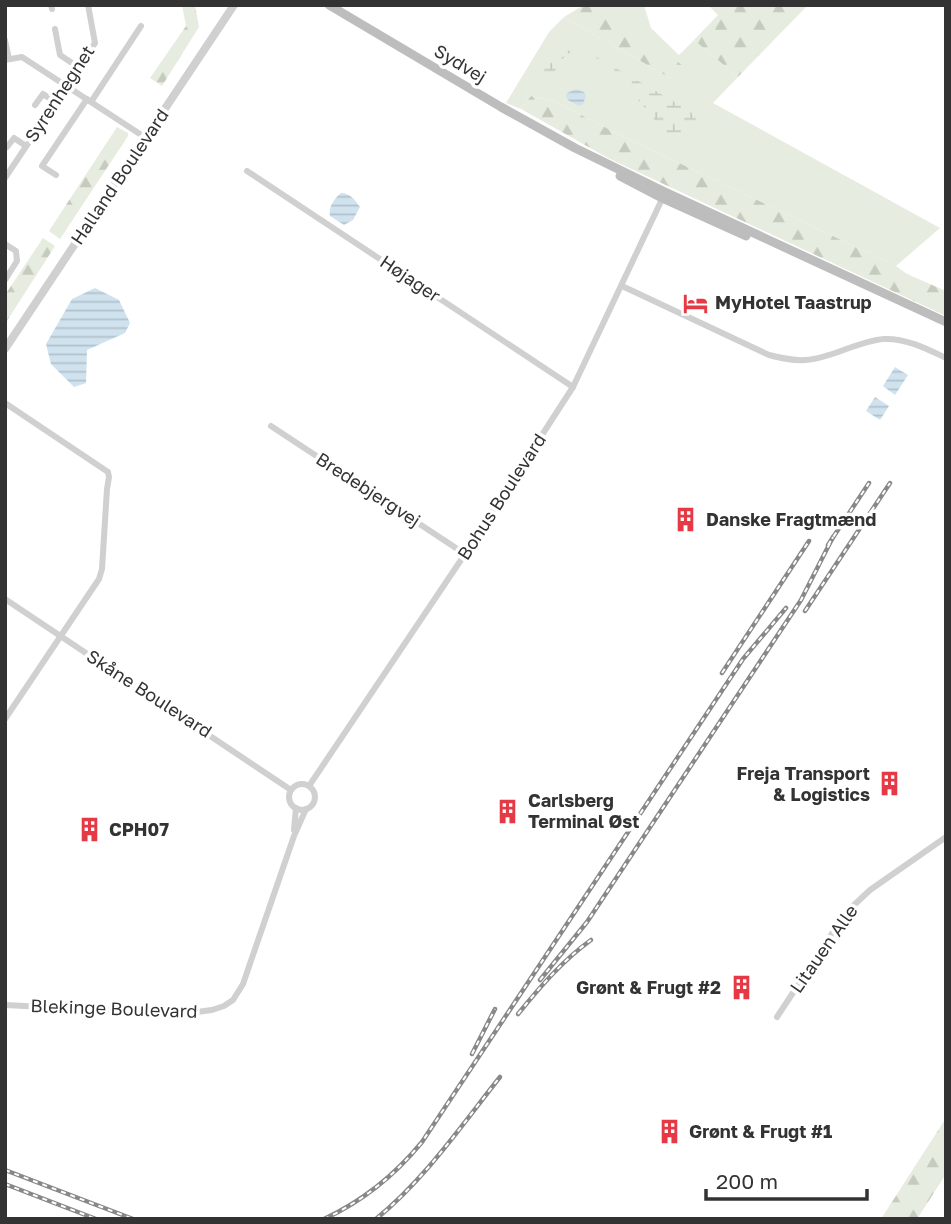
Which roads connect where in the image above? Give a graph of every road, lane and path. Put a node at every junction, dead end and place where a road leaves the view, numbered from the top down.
1 (88, 5) edge
2 (234, 5) edge
3 (329, 5) edge
4 (141, 26) dead end
5 (55, 29) dead end
6 (5, 40) edge
7 (7, 60) edge
8 (78, 68) junction
9 (66, 86) junction
10 (89, 101) junction
11 (55, 102) junction
12 (35, 105) dead end
13 (146, 138) junction
14 (26, 146) junction
15 (7, 147) dead end
16 (247, 171) dead end
17 (56, 175) dead end
18 (5, 178) edge
19 (664, 195) junction
20 (5, 244) edge
21 (5, 279) edge
22 (622, 286) junction
23 (946, 322) edge
24 (5, 349) edge
25 (946, 358) edge
26 (573, 387) junction
27 (5, 403) edge
28 (271, 426) dead end
29 (465, 554) junction
30 (5, 599) edge
31 (61, 636) junction
32 (5, 719) edge
33 (309, 786) junction
34 (291, 790) junction
35 (296, 808) junction
36 (306, 809) junction
37 (294, 836) junction
38 (946, 837) edge
39 (5, 1005) edge
40 (777, 1017) dead end

1 - 8 street, Syrenhegnet
2 - 13 street, Halland Boulevard
3 - 19 main road, Sydvej
4 - 10 street
5 - 8 street
6 - 7 street
7 - 9 street
8 - 9 street, Syrenhegnet
9 - 10 street
9 - 11 street, Syrenhegnet
10 - 13 street
10 - 17 street
11 - 12 street
11 - 14 street, Syrenhegnet
13 - 24 street, Halland Boulevard
14 - 15 street
14 - 18 street, Syrenhegnet
16 - 26 street, Højager
19 - 22 street, Bohus Boulevard
19 - 23 main road, Sydvej
20 - 21 street
22 - 25 street
22 - 26 street, Bohus Boulevard
26 - 29 street, Bohus Boulevard
27 - 31 street
28 - 29 street, Bredebjergvej
29 - 33 street, Bohus Boulevard
30 - 31 street, Skåne Boulevard
31 - 32 street
31 - 34 street, Skåne Boulevard
33 - 34 street
33 - 36 street
34 - 35 street
35 - 36 street
35 - 37 street
36 - 37 street
37 - 39 street, Blekinge Boulevard
38 - 40 street, Litauen Alle

